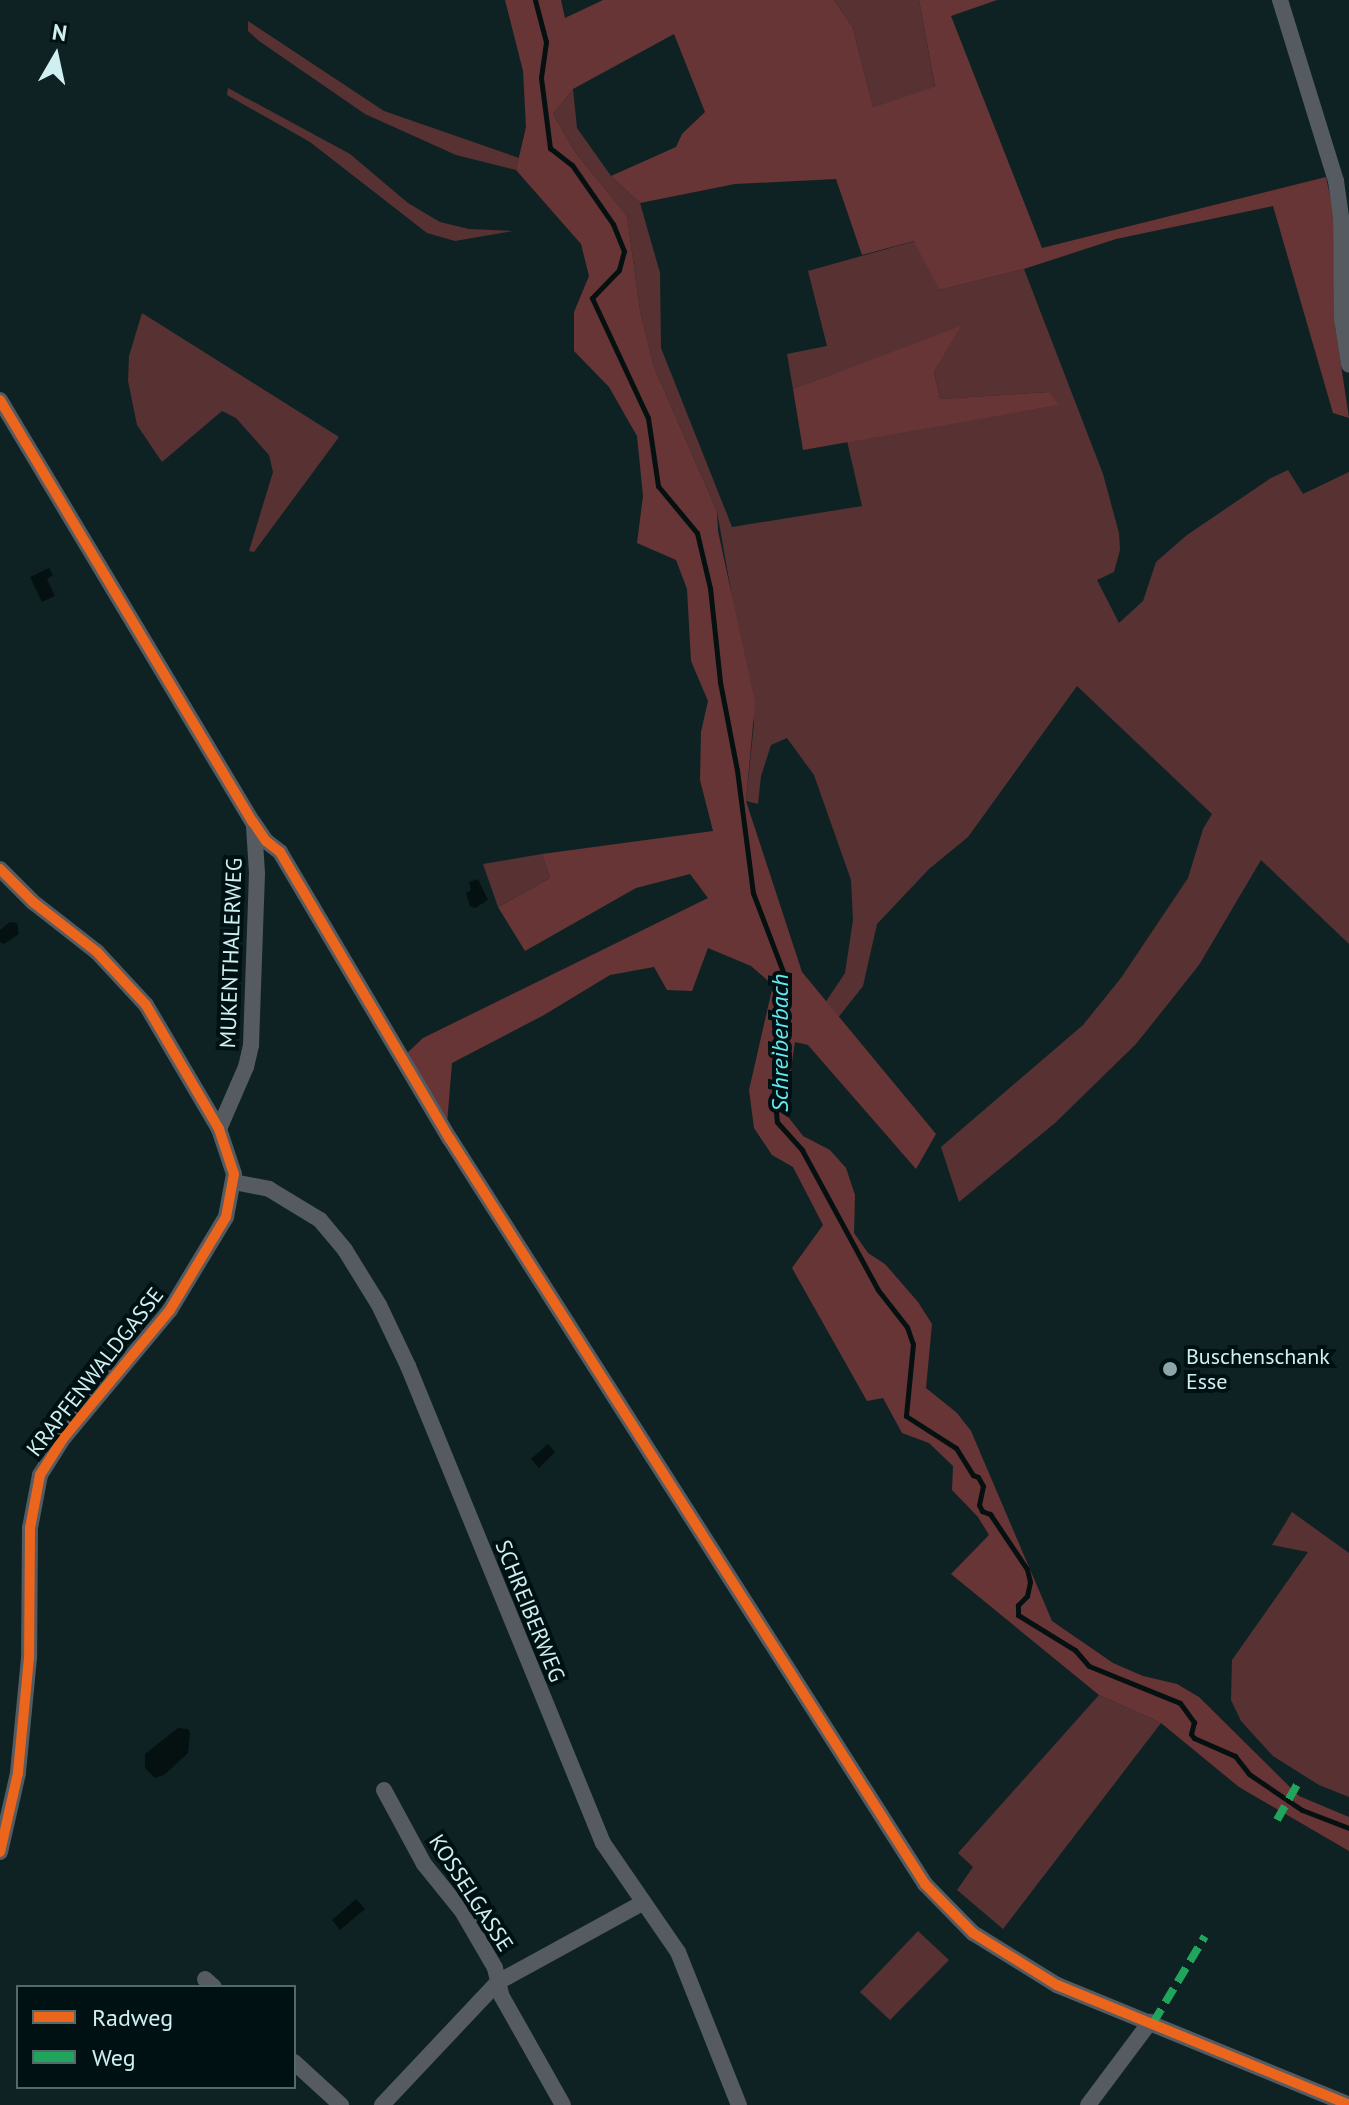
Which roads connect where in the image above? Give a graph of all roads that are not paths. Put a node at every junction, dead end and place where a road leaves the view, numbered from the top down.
1 (1280, 0) edge
2 (1349, 364) edge
3 (0, 400) edge
4 (253, 822) junction
5 (0, 869) edge
6 (219, 1129) junction
7 (234, 1182) junction
8 (384, 1790) dead end
9 (0, 1852) edge
10 (642, 1903) junction
11 (498, 1982) junction
12 (1150, 2022) junction
13 (296, 2064) edge
14 (341, 2105) edge
15 (382, 2105) edge
16 (563, 2105) edge
17 (739, 2105) edge
18 (1088, 2105) edge
19 (1349, 2105) edge

1 - 2 street
3 - 4 street
4 - 6 street, MUKENTHALERWEG
4 - 12 street
5 - 6 street
6 - 7 street
7 - 9 street, KRAPFENWALDGASSE
7 - 10 street, SCHREIBERWEG
8 - 11 street, KOSSELGASSE
10 - 11 street
10 - 17 street, SCHREIBERWEG
11 - 15 street
11 - 16 street, KOSSELGASSE
12 - 18 street
12 - 19 street
13 - 14 street

